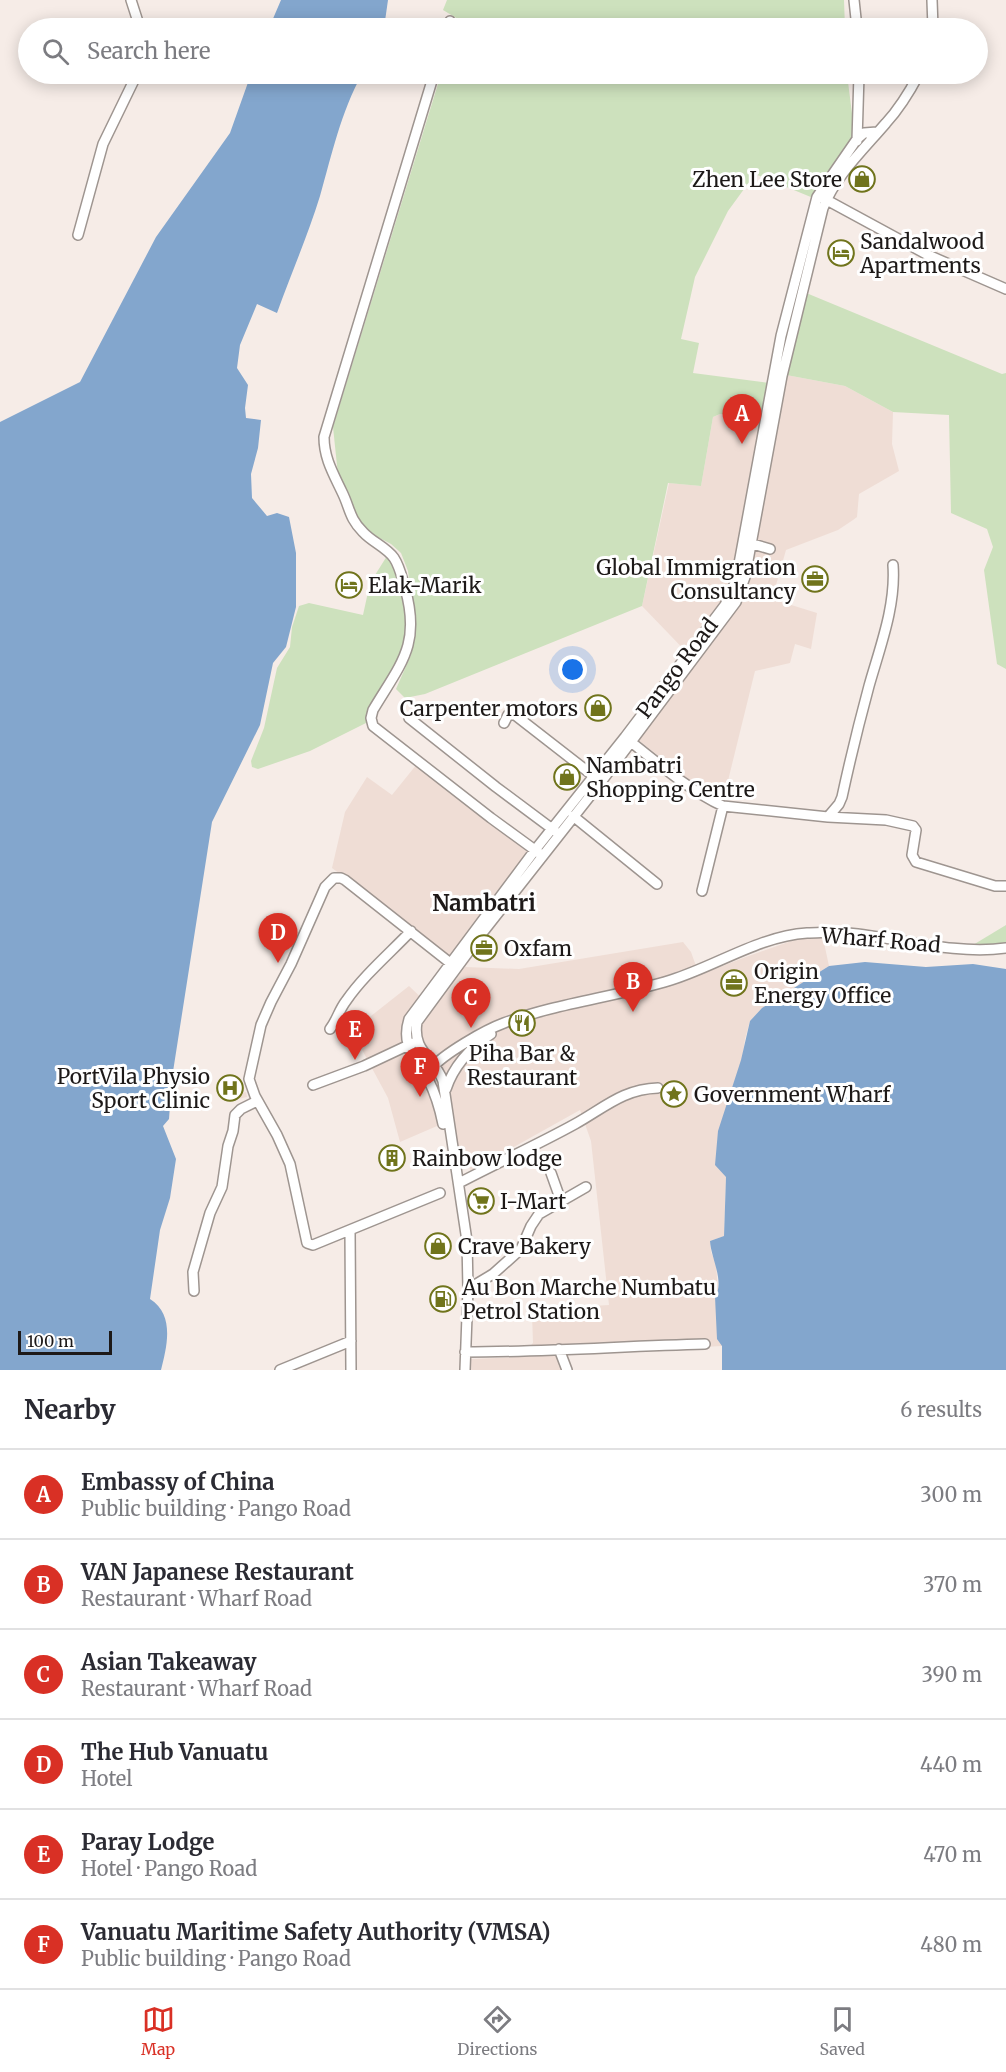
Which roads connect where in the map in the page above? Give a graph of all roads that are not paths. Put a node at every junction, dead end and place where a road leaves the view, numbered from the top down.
1 (131, 0) edge
2 (854, 0) edge
3 (932, 0) edge
4 (137, 18) edge
5 (856, 18) edge
6 (933, 18) edge
7 (132, 84) edge
8 (431, 84) edge
9 (859, 84) edge
10 (913, 84) edge
11 (877, 132) junction
12 (857, 139) junction
13 (858, 152) junction
14 (822, 198) junction
15 (78, 235) dead end
16 (1006, 289) edge
17 (748, 542) junction
18 (770, 549) dead end
19 (893, 565) dead end
20 (409, 718) dead end
21 (504, 723) dead end
22 (628, 739) junction
23 (597, 779) junction
24 (723, 806) junction
25 (573, 816) junction
26 (828, 817) junction
27 (556, 831) junction
28 (539, 853) junction
29 (657, 884) dead end
30 (1006, 886) edge
31 (702, 891) dead end
32 (411, 931) junction
33 (1006, 948) edge
34 (454, 966) junction
35 (517, 1019) junction
36 (330, 1029) dead end
37 (417, 1041) junction
38 (408, 1045) junction
39 (435, 1065) junction
40 (428, 1078) junction
41 (446, 1079) junction
42 (313, 1085) dead end
43 (658, 1088) dead end
44 (257, 1101) junction
45 (453, 1158) junction
46 (551, 1173) dead end
47 (459, 1183) junction
48 (586, 1187) dead end
49 (440, 1193) dead end
50 (561, 1201) junction
51 (350, 1231) junction
52 (468, 1289) junction
53 (194, 1291) dead end
54 (351, 1341) junction
55 (705, 1344) dead end
56 (559, 1349) junction
57 (465, 1352) junction
58 (280, 1370) edge
59 (351, 1370) edge
60 (465, 1370) edge
61 (567, 1370) edge

1 - 4 street
2 - 5 street
3 - 6 street
7 - 15 street
8 - 28 street
9 - 12 street
10 - 11 street, Pango Road
11 - 12 street
11 - 13 street, Pango Road
12 - 13 street
12 - 14 street, Pango Road
13 - 14 street, Pango Road
14 - 16 street
14 - 17 street, Pango Road
17 - 18 street
17 - 22 street, Pango Road
19 - 26 street
20 - 27 street
21 - 23 street
22 - 23 street, Pango Road
22 - 24 street
23 - 25 street, Pango Road
23 - 27 street, Pango Road
24 - 26 street
24 - 31 street
25 - 27 street, Pango Road
25 - 29 street
26 - 30 street
27 - 28 street, Pango Road
28 - 34 street, Pango Road
32 - 34 street
32 - 36 street
32 - 44 street
33 - 35 street, Wharf Road
34 - 37 street, Pango Road
34 - 38 street, Pango Road
35 - 39 street, Wharf Road
35 - 41 street, Wharf Road
37 - 38 street
37 - 39 street
38 - 40 street
38 - 42 street
39 - 40 street, Wharf Road
39 - 41 street
40 - 41 street
40 - 45 street
41 - 45 street
43 - 47 street
44 - 51 street
44 - 53 street
45 - 47 street
46 - 50 street
47 - 52 street
48 - 50 street
49 - 51 street
50 - 52 street
51 - 54 street
52 - 57 street
54 - 58 street
54 - 59 street
55 - 56 street
56 - 57 street
56 - 61 street
57 - 60 street

